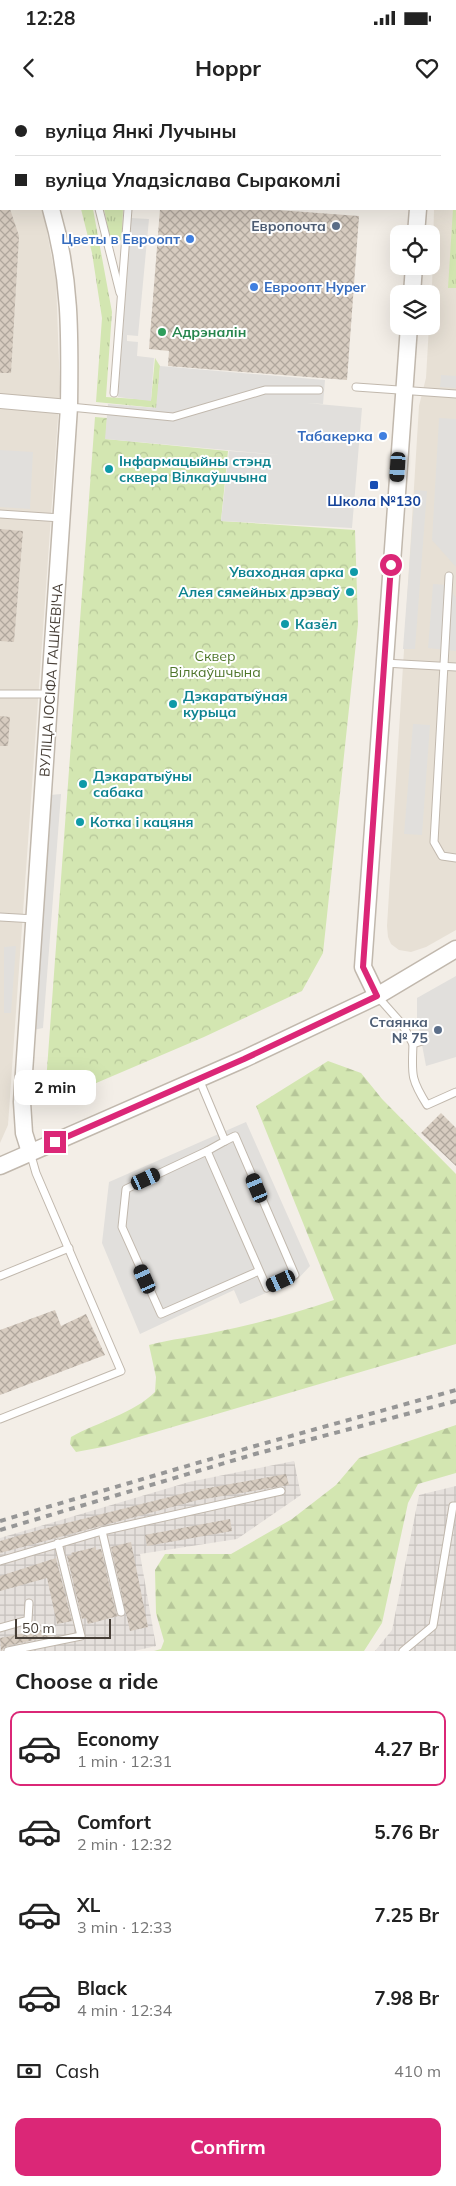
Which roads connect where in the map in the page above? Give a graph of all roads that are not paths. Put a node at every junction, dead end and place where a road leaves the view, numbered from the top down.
1 (51, 210) edge
2 (99, 210) edge
3 (128, 210) edge
4 (418, 210) edge
5 (417, 225) edge
6 (121, 299) junction
7 (408, 335) edge
8 (356, 386) dead end
9 (319, 390) dead end
10 (404, 391) junction
11 (114, 393) dead end
12 (456, 394) edge
13 (0, 401) edge
14 (69, 407) junction
15 (0, 514) edge
16 (62, 518) junction
17 (449, 576) dead end
18 (384, 663) junction
19 (443, 667) junction
20 (456, 668) edge
21 (0, 694) edge
22 (51, 694) junction
23 (456, 858) edge
24 (0, 917) edge
25 (36, 920) junction
26 (456, 949) edge
27 (377, 996) junction
28 (422, 1041) dead end
29 (413, 1044) junction
30 (199, 1079) junction
31 (456, 1092) edge
32 (225, 1141) junction
33 (207, 1151) junction
34 (30, 1152) junction
35 (0, 1166) edge
36 (69, 1248) junction
37 (259, 1271) junction
38 (0, 1276) edge
39 (0, 1418) edge
40 (281, 1491) dead end
41 (456, 1506) edge
42 (102, 1531) junction
43 (58, 1543) junction
44 (0, 1561) edge
45 (29, 1603) dead end
46 (121, 1612) dead end
47 (0, 1628) edge
48 (8, 1651) edge
49 (403, 1651) edge

1 - 14 street, ВУЛІЦА ІОСІФА ГАШКЕВІЧА
2 - 6 lane
3 - 6 lane
4 - 5 street
6 - 11 lane
7 - 10 street
8 - 10 lane
9 - 14 lane
10 - 12 lane
10 - 18 street
13 - 14 street
14 - 16 street, ВУЛІЦА ІОСІФА ГАШКЕВІЧА
15 - 16 lane
16 - 22 street, ВУЛІЦА ІОСІФА ГАШКЕВІЧА
17 - 19 lane
18 - 19 lane
18 - 27 street
19 - 20 lane
19 - 23 lane
21 - 22 lane
22 - 25 street, ВУЛІЦА ІОСІФА ГАШКЕВІЧА
24 - 25 lane
25 - 34 street, ВУЛІЦА ІОСІФА ГАШКЕВІЧА
26 - 27 street
27 - 29 lane
27 - 30 street
28 - 29 lane
29 - 31 lane
30 - 32 lane
30 - 34 street
32 - 33 lane
32 - 37 lane
33 - 37 lane
33 - 37 lane
34 - 35 street
34 - 36 lane
36 - 38 lane
36 - 39 lane
40 - 42 lane
41 - 49 lane
42 - 43 lane
42 - 46 lane
43 - 44 lane
43 - 48 lane
45 - 47 lane

